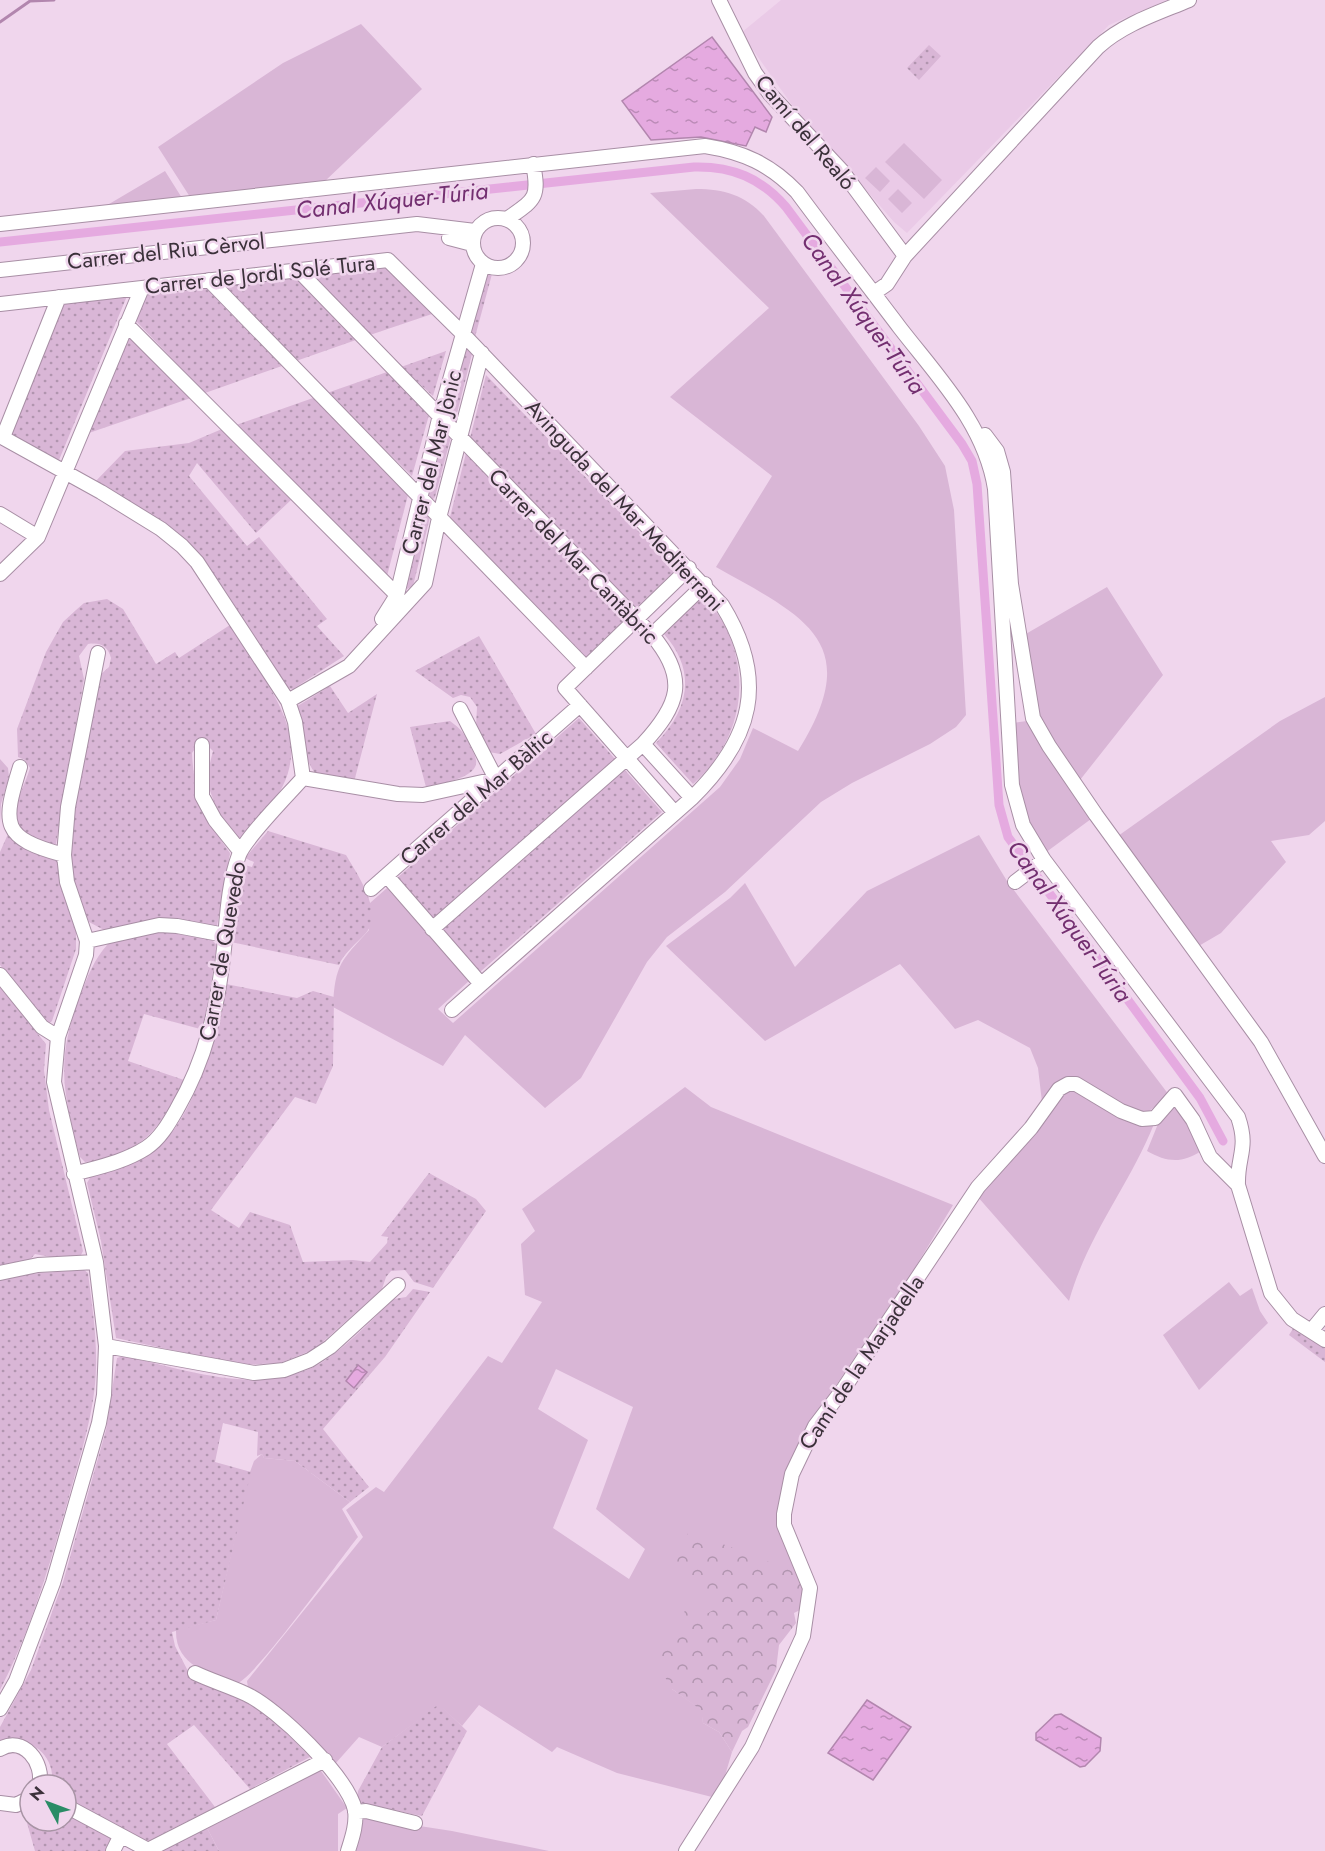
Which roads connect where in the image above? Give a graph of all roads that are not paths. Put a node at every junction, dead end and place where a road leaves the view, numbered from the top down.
1 (719, 0) edge
2 (1189, 0) edge
3 (534, 167) junction
4 (507, 219) junction
5 (0, 224) edge
6 (474, 238) junction
7 (905, 256) junction
8 (483, 264) junction
9 (0, 270) edge
10 (298, 270) junction
11 (0, 278) edge
12 (209, 280) junction
13 (142, 288) junction
14 (883, 291) junction
15 (59, 297) junction
16 (0, 304) edge
17 (126, 324) junction
18 (464, 335) junction
19 (482, 353) junction
20 (440, 415) junction
21 (1, 437) edge
22 (459, 437) junction
23 (63, 473) junction
24 (420, 499) junction
25 (0, 514) edge
26 (439, 518) junction
27 (38, 537) junction
28 (689, 568) junction
29 (1005, 573) junction
30 (0, 574) edge
31 (705, 584) junction
32 (397, 595) junction
33 (637, 619) junction
34 (652, 635) junction
35 (361, 651) junction
36 (98, 652) dead end
37 (586, 668) junction
38 (288, 701) junction
39 (580, 705) junction
40 (460, 709) dead end
41 (1033, 718) junction
42 (1008, 721) junction
43 (643, 744) junction
44 (202, 745) dead end
45 (627, 758) junction
46 (20, 767) dead end
47 (303, 778) junction
48 (496, 779) junction
49 (692, 798) junction
50 (675, 813) junction
51 (240, 851) junction
52 (64, 855) junction
53 (1044, 860) junction
54 (387, 876) junction
55 (1016, 882) dead end
56 (371, 890) dead end
57 (432, 929) junction
58 (225, 935) junction
59 (87, 942) junction
60 (0, 975) edge
61 (482, 984) junction
62 (452, 1010) dead end
63 (58, 1037) junction
64 (1325, 1156) edge
65 (74, 1174) junction
66 (1238, 1185) junction
67 (96, 1262) junction
68 (0, 1273) edge
69 (398, 1285) dead end
70 (1325, 1316) edge
71 (1311, 1331) junction
72 (1325, 1340) edge
73 (106, 1347) junction
74 (195, 1673) dead end
75 (0, 1709) edge
76 (0, 1749) edge
77 (325, 1760) junction
78 (40, 1773) edge
79 (0, 1803) edge
80 (18, 1804) edge
81 (355, 1812) junction
82 (78, 1813) edge
83 (415, 1823) dead end
84 (120, 1837) junction
85 (112, 1851) edge
86 (348, 1851) edge
87 (686, 1851) edge

1 - 7 street, Camí del Realó
2 - 7 street
3 - 4 street
3 - 5 street
3 - 14 street
4 - 6 street
4 - 8 street
6 - 8 street
6 - 9 street, Carrer del Riu Cèrvol
6 - 11 street, Carrer del Riu Cèrvol
7 - 14 street
8 - 18 street, Carrer del Mar Jònic
10 - 12 street, Carrer de Jordi Solé Tura
10 - 18 street, Carrer de Jordi Solé Tura
10 - 20 street, Carrer del Mar Cantàbric
12 - 13 street, Carrer de Jordi Solé Tura
12 - 24 street
13 - 15 street, Carrer de Jordi Solé Tura
13 - 17 street
14 - 29 street
15 - 16 street, Carrer de Jordi Solé Tura
15 - 21 street
17 - 23 street
17 - 32 street
18 - 19 street, Carrer de Jordi Solé Tura
18 - 20 street, Carrer del Mar Jònic
19 - 22 street, Carrer del Mar Jònic
19 - 28 street, Avinguda del Mar Mediterrani
20 - 22 street, Carrer del Mar Cantàbric
20 - 24 street, Carrer del Mar Jònic
21 - 23 street
22 - 26 street, Carrer del Mar Jònic
22 - 33 street, Carrer del Mar Cantàbric
23 - 27 street
23 - 38 street
24 - 26 street
24 - 32 street, Carrer del Mar Jònic
25 - 27 street
26 - 35 street, Carrer del Mar Jònic
26 - 37 street
27 - 30 street
28 - 31 street, Avinguda del Mar Mediterrani
28 - 33 street
29 - 41 street
29 - 42 street
31 - 34 street
31 - 49 street, Avinguda del Mar Mediterrani
32 - 35 street, Carrer del Mar Jònic
33 - 34 street, Carrer del Mar Cantàbric
33 - 37 street
34 - 43 street, Carrer del Mar Cantàbric
35 - 38 street, Carrer del Mar Jònic
36 - 52 street
37 - 39 street
38 - 47 street
39 - 45 street
39 - 48 street, Carrer del Mar Bàltic
40 - 48 street
41 - 42 street
41 - 64 street
42 - 53 street
43 - 45 street, Carrer del Mar Cantàbric
43 - 49 street
44 - 51 street
45 - 50 street
45 - 57 street, Carrer del Mar Cantàbric
46 - 52 street
47 - 48 street
47 - 51 street, Carrer de Quevedo
48 - 54 street, Carrer del Mar Bàltic
49 - 50 street, Avinguda del Mar Mediterrani
50 - 61 street, Avinguda del Mar Mediterrani
51 - 58 street, Carrer de Quevedo
52 - 59 street
53 - 55 street
53 - 66 street
54 - 56 street, Carrer del Mar Bàltic
54 - 57 street
57 - 61 street
58 - 59 street
58 - 65 street, Carrer de Quevedo
59 - 63 street
60 - 63 street
61 - 62 street, Avinguda del Mar Mediterrani
63 - 65 street
65 - 67 street
66 - 71 street
66 - 87 street, Camí de la Marjadella
67 - 68 street
67 - 73 street
69 - 73 street
70 - 71 street
71 - 72 street
73 - 75 street
74 - 77 street
76 - 78 street
77 - 81 street
77 - 84 street
79 - 80 street
81 - 83 street
81 - 86 street
82 - 84 street
84 - 85 street

